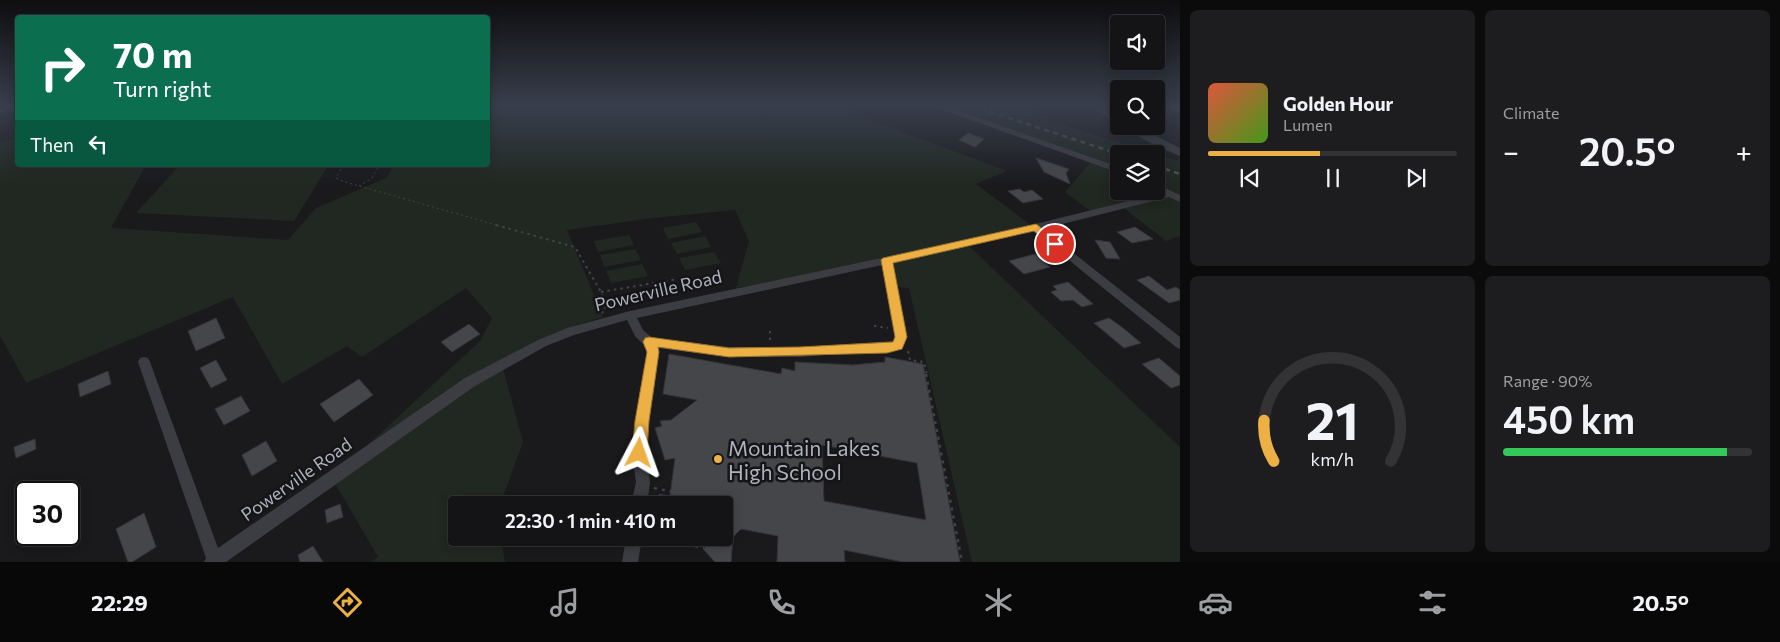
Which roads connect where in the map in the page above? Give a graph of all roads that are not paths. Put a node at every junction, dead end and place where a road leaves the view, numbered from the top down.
1 (1014, 132) edge
2 (1143, 135) edge
3 (1180, 152) edge
4 (1110, 167) edge
5 (1176, 197) edge
6 (1036, 228) junction
7 (887, 260) junction
8 (630, 316) junction
9 (649, 342) junction
10 (1180, 344) edge
11 (144, 362) dead end
12 (641, 496) edge
13 (633, 546) edge
14 (214, 561) edge
15 (630, 562) edge

1 - 4 street
2 - 3 street
5 - 6 street, Powerville Road
6 - 7 street, Powerville Road
6 - 10 street
7 - 8 street, Powerville Road
7 - 9 street
8 - 9 street
8 - 14 street, Powerville Road
9 - 12 street
11 - 14 street
13 - 15 street

